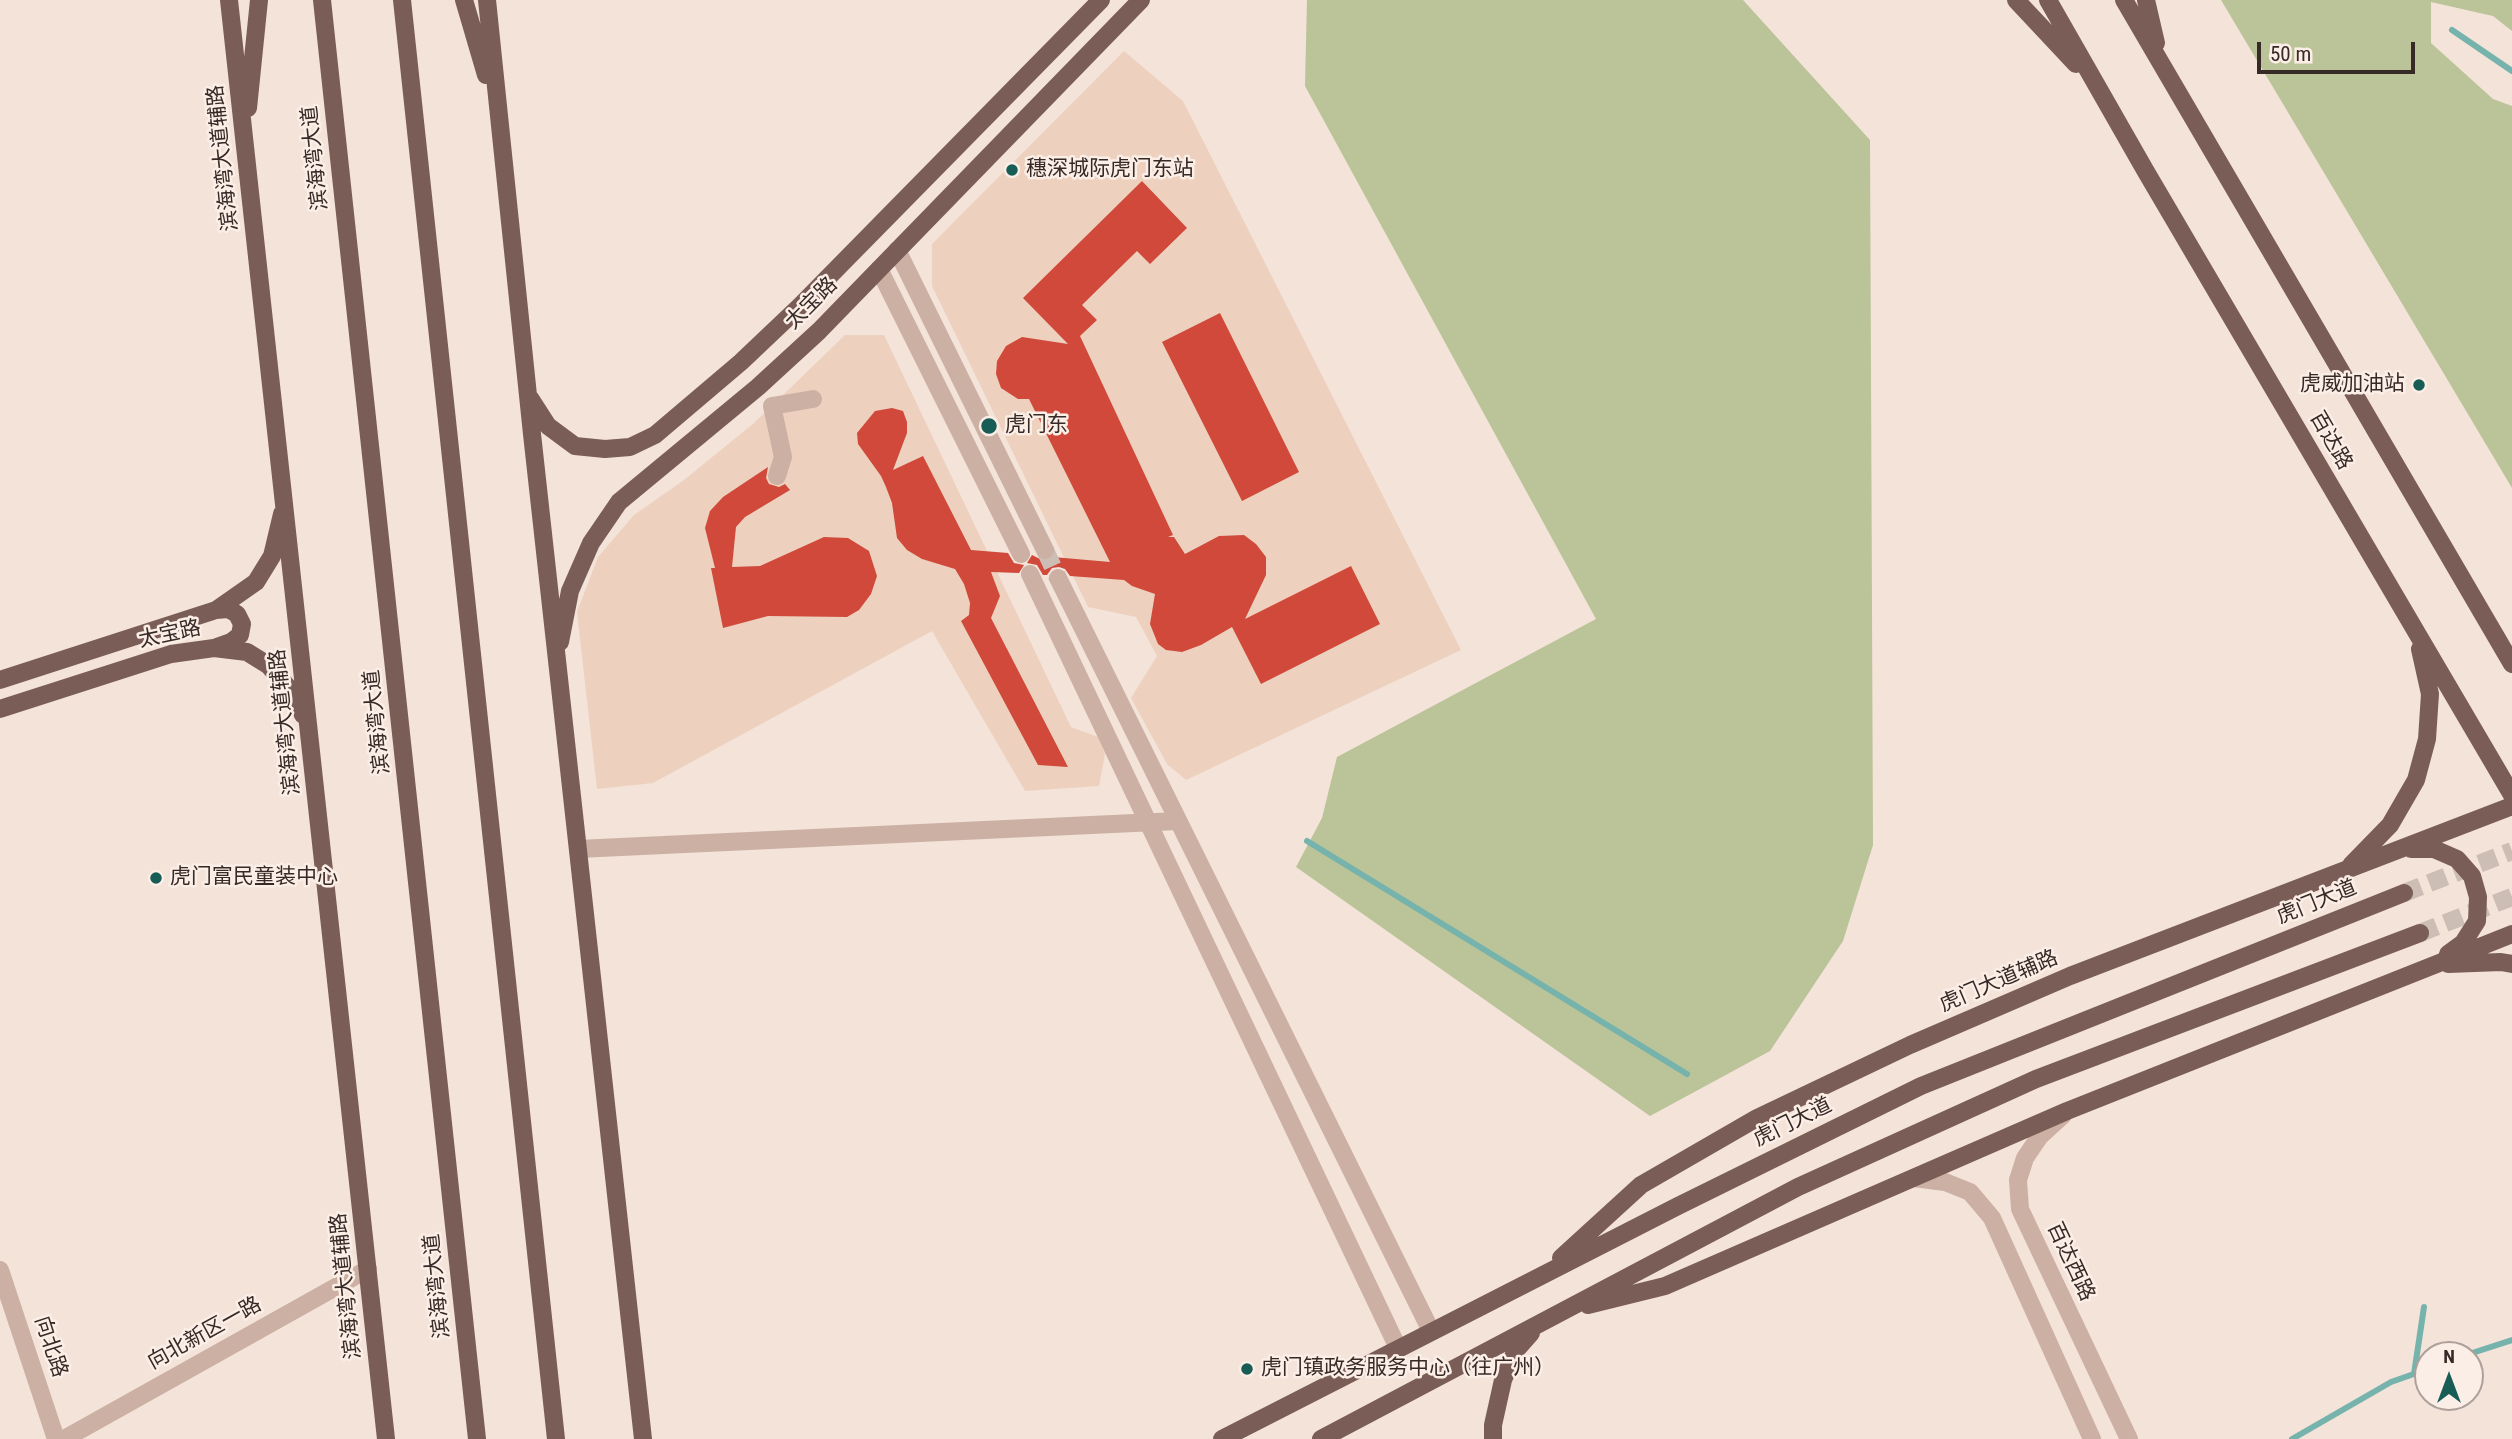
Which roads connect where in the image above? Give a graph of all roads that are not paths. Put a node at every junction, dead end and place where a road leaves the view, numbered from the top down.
1 (229, 0) edge
2 (258, 0) edge
3 (322, 0) edge
4 (402, 0) edge
5 (464, 0) edge
6 (487, 0) edge
7 (1101, 0) edge
8 (1141, 0) edge
9 (2016, 0) edge
10 (2048, 0) edge
11 (2123, 0) edge
12 (2146, 0) edge
13 (2162, 67) junction
14 (2100, 91) junction
15 (499, 118) junction
16 (245, 143) junction
17 (897, 250) junction
18 (879, 269) junction
19 (528, 395) junction
20 (813, 399) dead end
21 (777, 476) dead end
22 (285, 503) junction
23 (1045, 550) tunnel mouth
24 (1021, 554) dead end
25 (1030, 574) dead end
26 (1058, 578) tunnel mouth
27 (216, 610) junction
28 (2486, 619) junction
29 (2416, 631) junction
30 (2512, 647) edge
31 (214, 648) junction
32 (556, 659) junction
33 (2512, 664) edge
34 (0, 680) edge
35 (0, 709) edge
36 (310, 736) junction
37 (2512, 795) edge
38 (2512, 806) edge
39 (1177, 821) junction
40 (1148, 822) junction
41 (578, 849) junction
42 (2398, 849) junction
43 (2347, 869) junction
44 (2404, 892) tunnel mouth
45 (2420, 933) tunnel mouth
46 (2512, 934) edge
47 (2512, 964) edge
48 (2434, 965) junction
49 (2067, 1111) junction
50 (1914, 1178) junction
51 (368, 1269) junction
52 (0, 1270) edge
53 (1543, 1274) junction
54 (1561, 1312) junction
55 (1539, 1324) junction
56 (1431, 1331) junction
57 (1398, 1348) junction
58 (555, 1432) edge
59 (477, 1435) edge
60 (56, 1439) edge
61 (64, 1439) edge
62 (386, 1439) edge
63 (643, 1439) edge
64 (1222, 1439) edge
65 (1321, 1439) edge
66 (1493, 1439) edge
67 (2092, 1439) edge
68 (2129, 1439) edge

1 - 16 main road, 滨海湾大道辅路
2 - 16 main road
3 - 59 main road, 滨海湾大道
4 - 58 main road
5 - 15 main road
6 - 15 main road
7 - 19 main road, 太宝路
8 - 17 main road, 太宝路
9 - 14 main road
10 - 14 main road, 百达路
11 - 13 main road, 百达路
12 - 13 main road
13 - 28 main road, 百达路
14 - 29 main road, 百达路
15 - 19 main road
16 - 22 main road, 滨海湾大道辅路
17 - 18 main road, 太宝路
17 - 23 street
18 - 24 street
18 - 32 main road, 太宝路
19 - 32 main road
20 - 21 street
22 - 27 main road, 太宝路
22 - 36 main road, 滨海湾大道辅路
25 - 40 street
26 - 39 street
27 - 31 main road
27 - 34 main road, 太宝路
28 - 30 main road
28 - 33 main road, 百达路
29 - 37 main road, 百达路
29 - 43 main road
31 - 35 main road, 太宝路
31 - 36 main road, 太宝路
32 - 41 main road
36 - 51 main road, 滨海湾大道辅路
38 - 42 main road, 虎门大道辅路
39 - 40 street
39 - 56 street
40 - 41 street
40 - 57 street
41 - 63 main road
42 - 43 main road, 虎门大道辅路
42 - 48 main road
43 - 53 main road, 虎门大道辅路
44 - 53 main road, 虎门大道
45 - 54 main road
46 - 48 main road
47 - 48 main road
48 - 49 main road
49 - 50 main road
49 - 68 street, 百达西路
50 - 54 main road
50 - 67 street
51 - 61 street, 向北新区一路
51 - 62 main road, 滨海湾大道辅路
52 - 60 street, 向北路
53 - 56 main road, 虎门大道
54 - 55 main road
55 - 65 main road
55 - 66 main road
56 - 57 main road, 虎门大道
57 - 64 main road, 虎门大道

